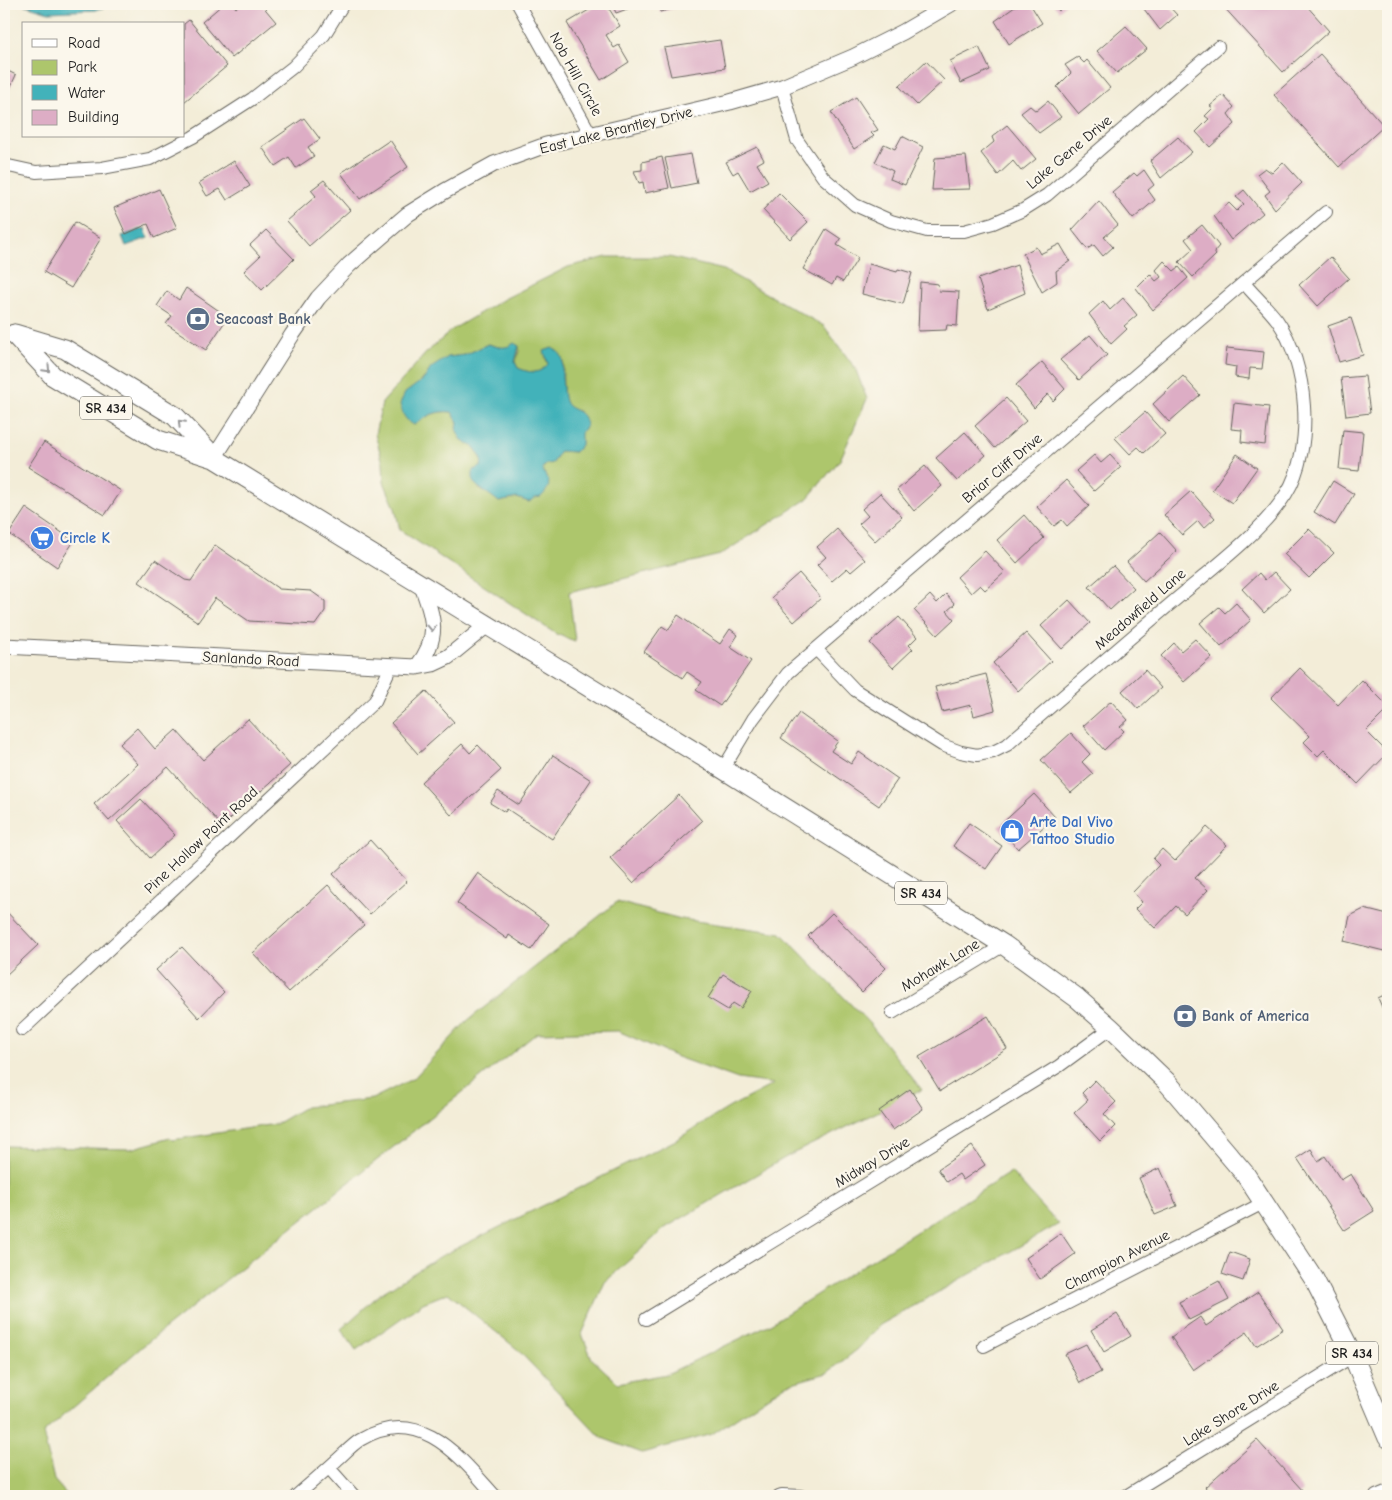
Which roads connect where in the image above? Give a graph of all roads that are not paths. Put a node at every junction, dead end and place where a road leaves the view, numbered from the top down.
1 (343, 4) edge
2 (518, 4) edge
3 (952, 4) edge
4 (1218, 46) dead end
5 (782, 87) junction
6 (590, 133) junction
7 (4, 165) edge
8 (1326, 212) dead end
9 (1244, 283) junction
10 (9, 330) edge
11 (214, 458) junction
12 (422, 586) junction
13 (486, 626) junction
14 (4, 646) edge
15 (816, 648) junction
16 (391, 666) junction
17 (417, 667) junction
18 (724, 769) junction
19 (1004, 944) junction
20 (892, 1013) dead end
21 (1111, 1028) junction
22 (22, 1030) dead end
23 (1265, 1202) junction
24 (646, 1319) dead end
25 (984, 1346) dead end
26 (1353, 1356) junction
27 (1388, 1438) edge
28 (328, 1468) junction
29 (1388, 1491) edge
30 (296, 1496) edge
31 (354, 1496) edge
32 (495, 1496) edge
33 (779, 1496) edge
34 (801, 1496) edge
35 (1126, 1496) edge
36 (1376, 1496) edge

1 - 7 street
2 - 6 street, Nob Hill Circle
3 - 5 street, East Lake Brantley Drive
4 - 5 street, Lake Gene Drive
5 - 6 street, East Lake Brantley Drive
6 - 11 street, East Lake Brantley Drive
8 - 9 street, Briar Cliff Drive
9 - 15 street, Briar Cliff Drive
9 - 15 street, Meadowfield Lane
11 -> 10 main road, SR 434
10 -> 11 main road, SR 434
11 - 12 main road, SR 434
12 - 13 main road, SR 434
12 -> 17 street
13 - 17 street, Sanlando Road
13 - 18 main road, SR 434
14 - 16 street, Sanlando Road
15 - 18 street, Briar Cliff Drive
16 - 17 street, Sanlando Road
16 - 22 street, Pine Hollow Point Road
18 - 19 main road, SR 434
19 - 20 street, Mohawk Lane
19 - 21 main road, SR 434
21 - 23 main road, SR 434
21 - 24 street, Midway Drive
23 - 25 street, Champion Avenue
23 - 26 main road, SR 434
26 - 27 main road, SR 434
26 - 35 street, Lake Shore Drive
28 - 30 street
28 - 31 street
28 - 32 street
29 - 36 street
33 - 34 street

